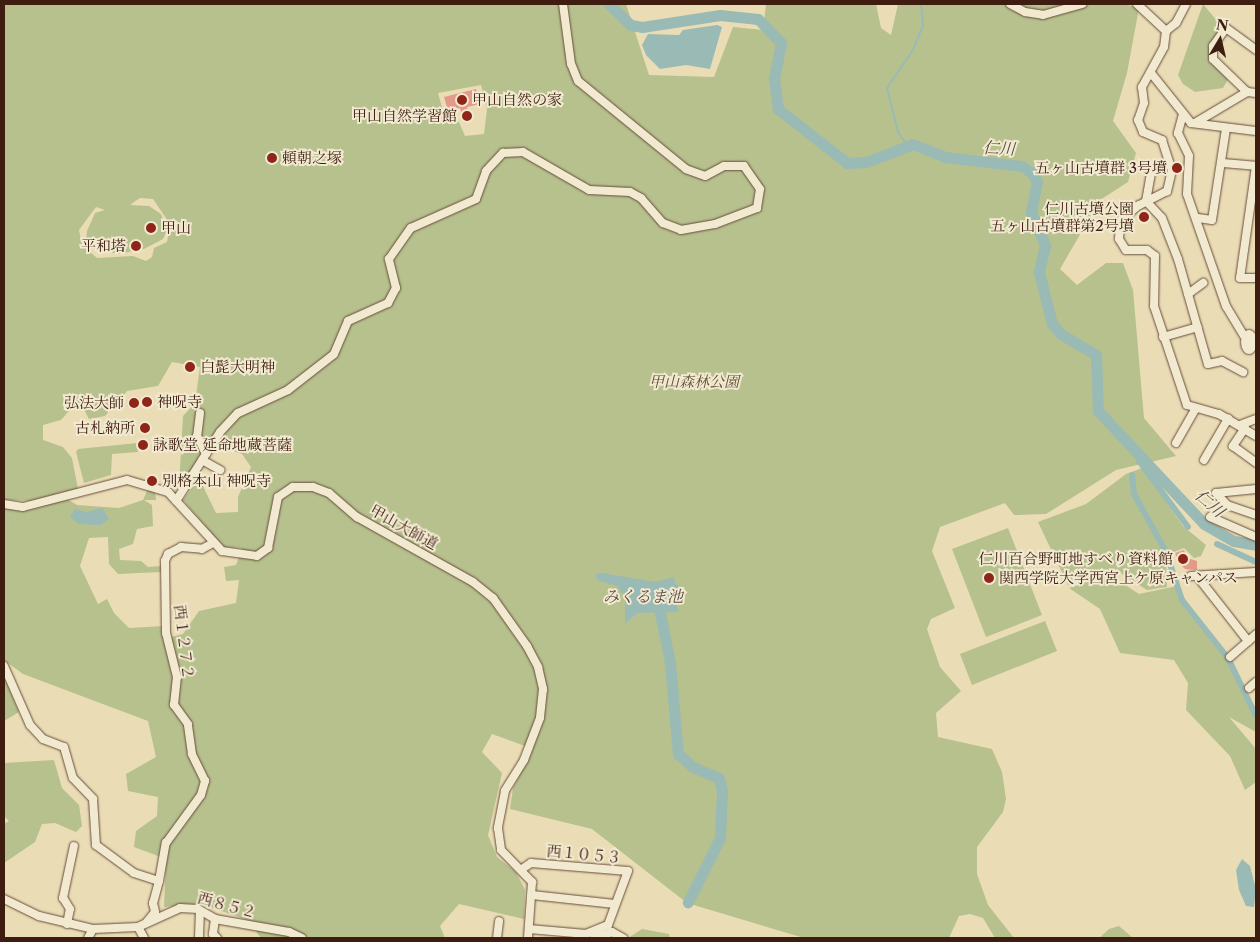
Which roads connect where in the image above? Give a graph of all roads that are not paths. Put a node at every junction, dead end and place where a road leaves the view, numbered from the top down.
1 (563, 4) edge
2 (1010, 4) edge
3 (1082, 4) edge
4 (1137, 4) edge
5 (1186, 4) edge
6 (1166, 31) junction
7 (1256, 50) edge
8 (1151, 73) junction
9 (1247, 92) junction
10 (1256, 93) edge
11 (1183, 114) junction
12 (1191, 123) junction
13 (1226, 129) junction
14 (1256, 131) edge
15 (1223, 163) junction
16 (1256, 166) edge
17 (1151, 173) dead end
18 (1146, 201) junction
19 (1198, 218) junction
20 (1256, 278) edge
21 (1203, 283) dead end
22 (1188, 294) junction
23 (1198, 327) junction
24 (1244, 336) dead end
25 (1163, 337) junction
26 (1243, 372) dead end
27 (1196, 408) junction
28 (200, 413) dead end
29 (1228, 419) junction
30 (1256, 419) edge
31 (1242, 427) junction
32 (1256, 436) edge
33 (1176, 443) dead end
34 (204, 457) junction
35 (1204, 460) dead end
36 (1256, 463) edge
37 (220, 470) dead end
38 (1256, 489) edge
39 (176, 501) junction
40 (4, 504) edge
41 (1256, 515) edge
42 (1210, 517) dead end
43 (1256, 537) edge
44 (213, 544) junction
45 (1253, 572) edge
46 (1256, 580) edge
47 (1256, 634) edge
48 (1248, 641) junction
49 (1230, 657) dead end
50 (4, 666) edge
51 (1256, 682) edge
52 (1249, 688) dead end
53 (74, 846) dead end
54 (522, 869) junction
55 (159, 881) junction
56 (532, 895) junction
57 (4, 899) edge
58 (615, 904) junction
59 (200, 911) junction
60 (215, 919) junction
61 (499, 921) dead end
62 (146, 923) junction
63 (67, 924) junction
64 (138, 927) junction
65 (93, 929) junction
66 (528, 934) edge
67 (88, 938) edge
68 (144, 938) edge
69 (199, 938) edge
70 (217, 938) edge
71 (302, 938) edge
72 (497, 938) edge
73 (547, 938) edge
74 (594, 938) edge
75 (623, 938) edge

1 - 34 street
2 - 3 street
4 - 6 street
5 - 6 street
6 - 8 street
7 - 9 street
8 - 11 street
8 - 18 street
9 - 10 street
9 - 12 street
11 - 12 street
11 - 19 street
12 - 13 street
13 - 14 street
13 - 15 street
15 - 16 street
15 - 19 street
16 - 20 street
17 - 18 street
18 - 22 street
18 - 25 street
19 - 24 street
21 - 22 street
22 - 23 street
23 - 25 street
23 - 26 street
25 - 27 street
27 - 29 street
27 - 33 street
28 - 34 street
29 - 31 street
29 - 35 street
30 - 31 street
31 - 32 street
31 - 36 street
34 - 37 street
34 - 39 street
38 - 41 street
39 - 40 street, 甲山大師道
39 - 44 street, 甲山大師道
42 - 43 street
44 - 54 street, 甲山大師道
44 - 55 street, 西１２７２
45 - 46 street
45 - 48 street
47 - 48 street
48 - 49 street
50 - 55 street
51 - 52 street
53 - 63 street
54 - 56 street, 甲山大師道
54 - 58 street, 西１０５３
55 - 62 street, 西１２７２
56 - 58 street
56 - 66 street, 甲山大師道
57 - 63 street
58 - 66 street, 西１０５３
59 - 60 street, 西８５２
59 - 62 street, 西８５２
59 - 69 street
60 - 70 street
60 - 71 street, 西８５２
61 - 72 street
62 - 64 street, 西８５２
63 - 65 street
64 - 65 street
64 - 68 street
65 - 67 street
66 - 73 street
74 - 75 street

